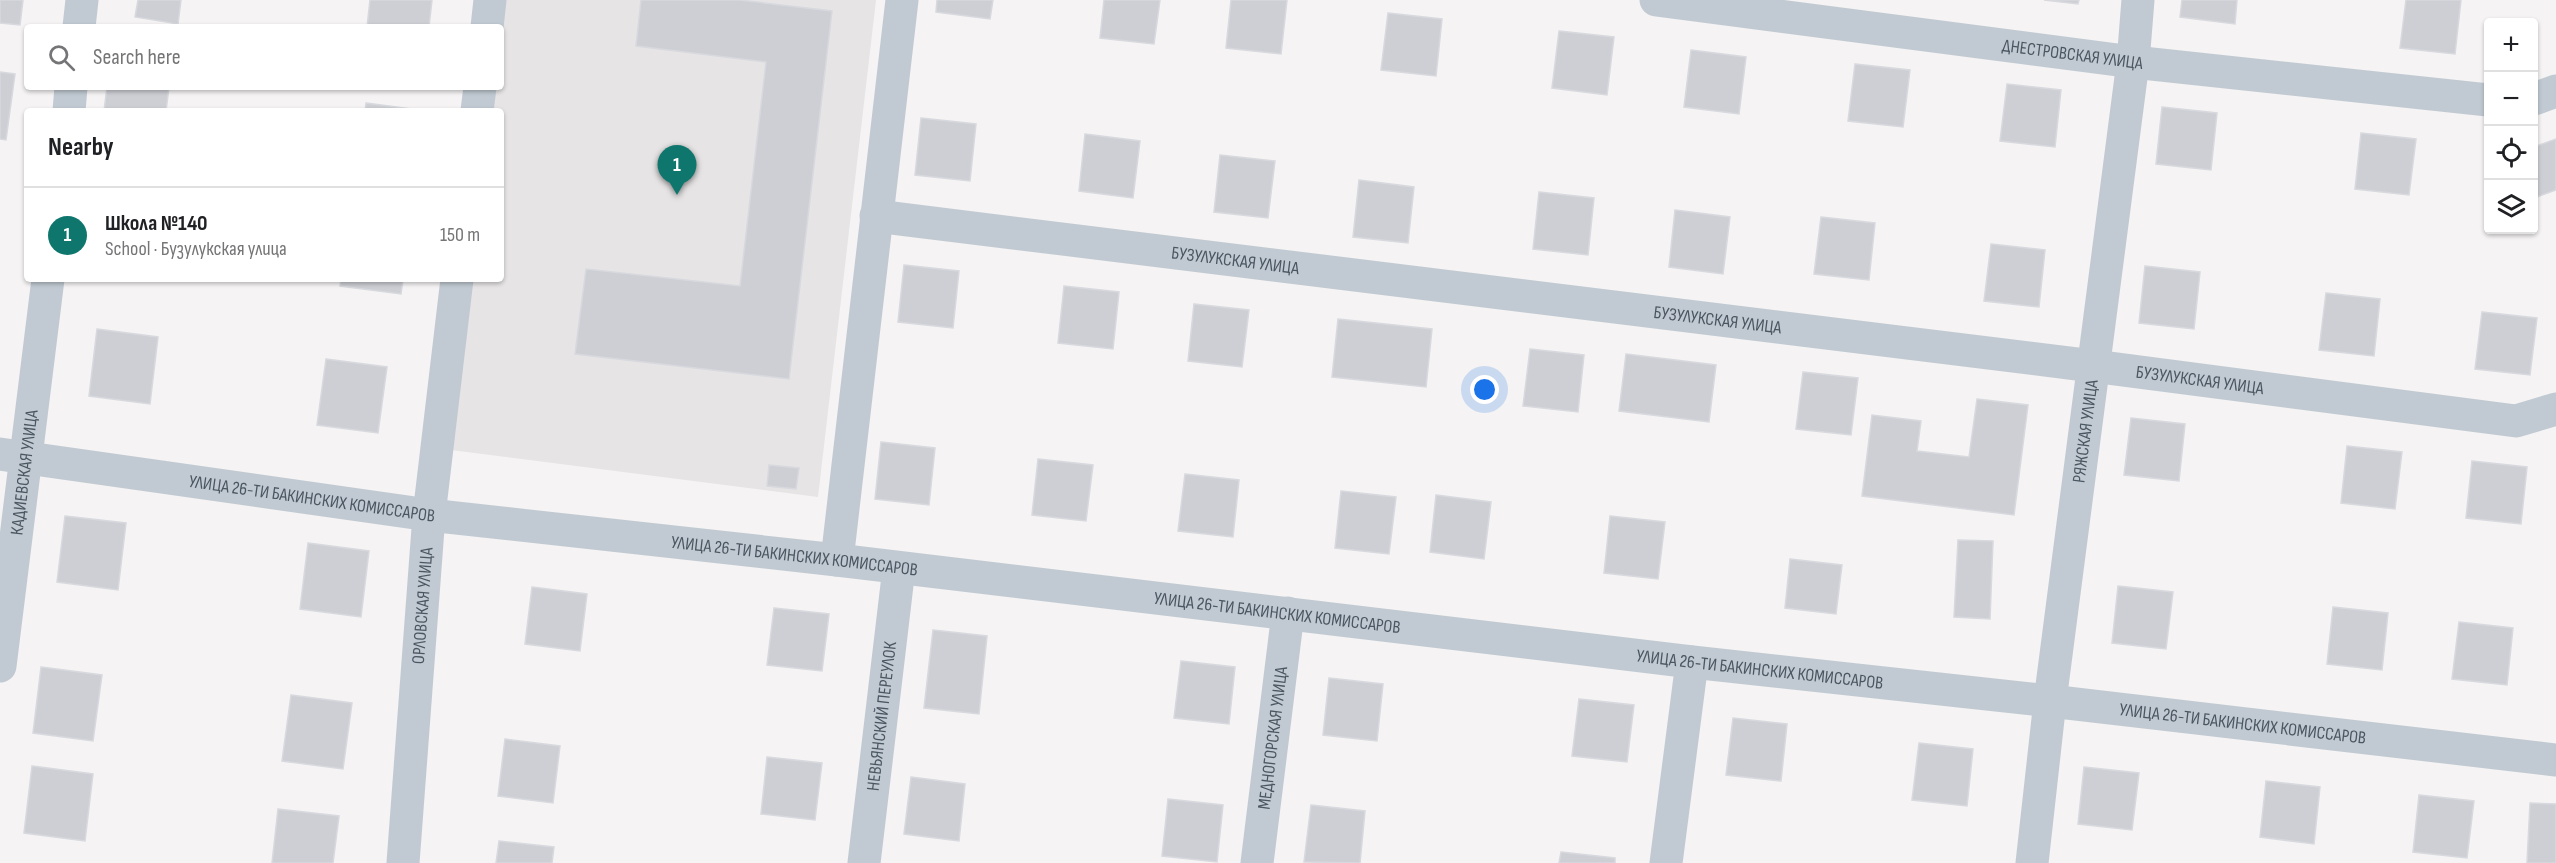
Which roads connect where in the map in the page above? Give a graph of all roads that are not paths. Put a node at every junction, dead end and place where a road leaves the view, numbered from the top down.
1 (82, 0) edge
2 (490, 0) edge
3 (902, 0) edge
4 (1656, 0) edge
5 (2138, 0) edge
6 (79, 24) edge
7 (487, 24) edge
8 (2133, 62) junction
9 (71, 90) edge
10 (480, 90) edge
11 (2556, 91) edge
12 (2538, 98) edge
13 (2484, 100) edge
14 (69, 108) edge
15 (477, 108) edge
16 (876, 216) junction
17 (47, 282) edge
18 (457, 282) edge
19 (2094, 366) junction
20 (2556, 409) edge
21 (13, 455) edge
22 (429, 515) junction
23 (837, 560) junction
24 (899, 568) junction
25 (1288, 613) junction
26 (1692, 662) junction
27 (0, 666) edge
28 (2050, 701) junction
29 (2556, 760) edge
30 (403, 863) edge
31 (864, 863) edge
32 (1257, 863) edge
33 (1666, 863) edge
34 (2032, 863) edge

1 - 6 street
2 - 7 street
3 - 16 street
4 - 8 street, ДНЕСТРОВСКАЯ УЛИЦА
5 - 8 street, РЯЖСКАЯ УЛИЦА
8 - 13 street, ДНЕСТРОВСКАЯ УЛИЦА
8 - 19 street, РЯЖСКАЯ УЛИЦА
9 - 14 street
10 - 15 street
11 - 12 street
16 - 19 street, БУЗУЛУКСКАЯ УЛИЦА
16 - 23 street
17 - 21 street, КАДИЕВСКАЯ УЛИЦА
18 - 22 street, ОРЛОВСКАЯ УЛИЦА
19 - 20 street, БУЗУЛУКСКАЯ УЛИЦА
19 - 28 street, РЯЖСКАЯ УЛИЦА
21 - 22 street, УЛИЦА 26-ТИ БАКИНСКИХ КОМИССАРОВ
21 - 27 street, КАДИЕВСКАЯ УЛИЦА
22 - 23 street, УЛИЦА 26-ТИ БАКИНСКИХ КОМИССАРОВ
22 - 30 street, ОРЛОВСКАЯ УЛИЦА
23 - 24 street, УЛИЦА 26-ТИ БАКИНСКИХ КОМИССАРОВ
24 - 25 street, УЛИЦА 26-ТИ БАКИНСКИХ КОМИССАРОВ
24 - 31 street, НЕВЬЯНСКИЙ ПЕРЕУЛОК
25 - 26 street, УЛИЦА 26-ТИ БАКИНСКИХ КОМИССАРОВ
25 - 32 street, МЕДНОГОРСКАЯ УЛИЦА
26 - 28 street, УЛИЦА 26-ТИ БАКИНСКИХ КОМИССАРОВ
26 - 33 street
28 - 29 street, УЛИЦА 26-ТИ БАКИНСКИХ КОМИССАРОВ
28 - 34 street, РЯЖСКАЯ УЛИЦА

